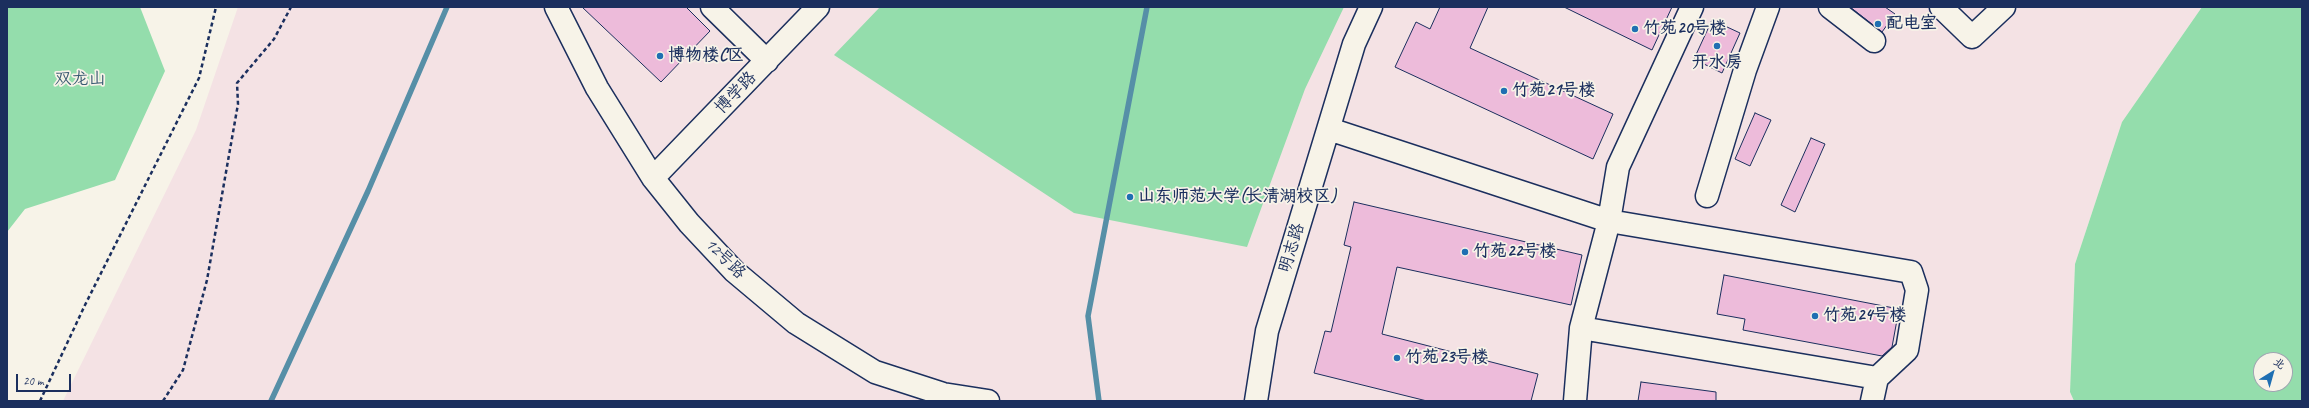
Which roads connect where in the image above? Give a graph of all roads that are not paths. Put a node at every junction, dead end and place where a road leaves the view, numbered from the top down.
1 (556, 7) edge
2 (712, 7) edge
3 (818, 7) edge
4 (1371, 7) edge
5 (1692, 7) edge
6 (1768, 7) edge
7 (1830, 7) edge
8 (1941, 7) edge
9 (2004, 7) edge
10 (1874, 41) dead end
11 (767, 60) junction
12 (1329, 128) junction
13 (654, 178) junction
14 (1707, 196) dead end
15 (1609, 221) junction
16 (1581, 328) junction
17 (1877, 378) junction
18 (988, 401) edge
19 (1256, 401) edge
20 (1575, 401) edge
21 (1872, 401) edge

1 - 13 street, 12号路
2 - 11 street
3 - 11 street, 博学路
4 - 12 street, 明志路
5 - 15 street
6 - 14 street
7 - 10 street
8 - 9 street
11 - 13 street, 博学路
12 - 15 street
12 - 19 street, 明志路
13 - 18 street, 12号路
15 - 16 street
15 - 17 street
16 - 17 street
16 - 20 street
17 - 21 street

